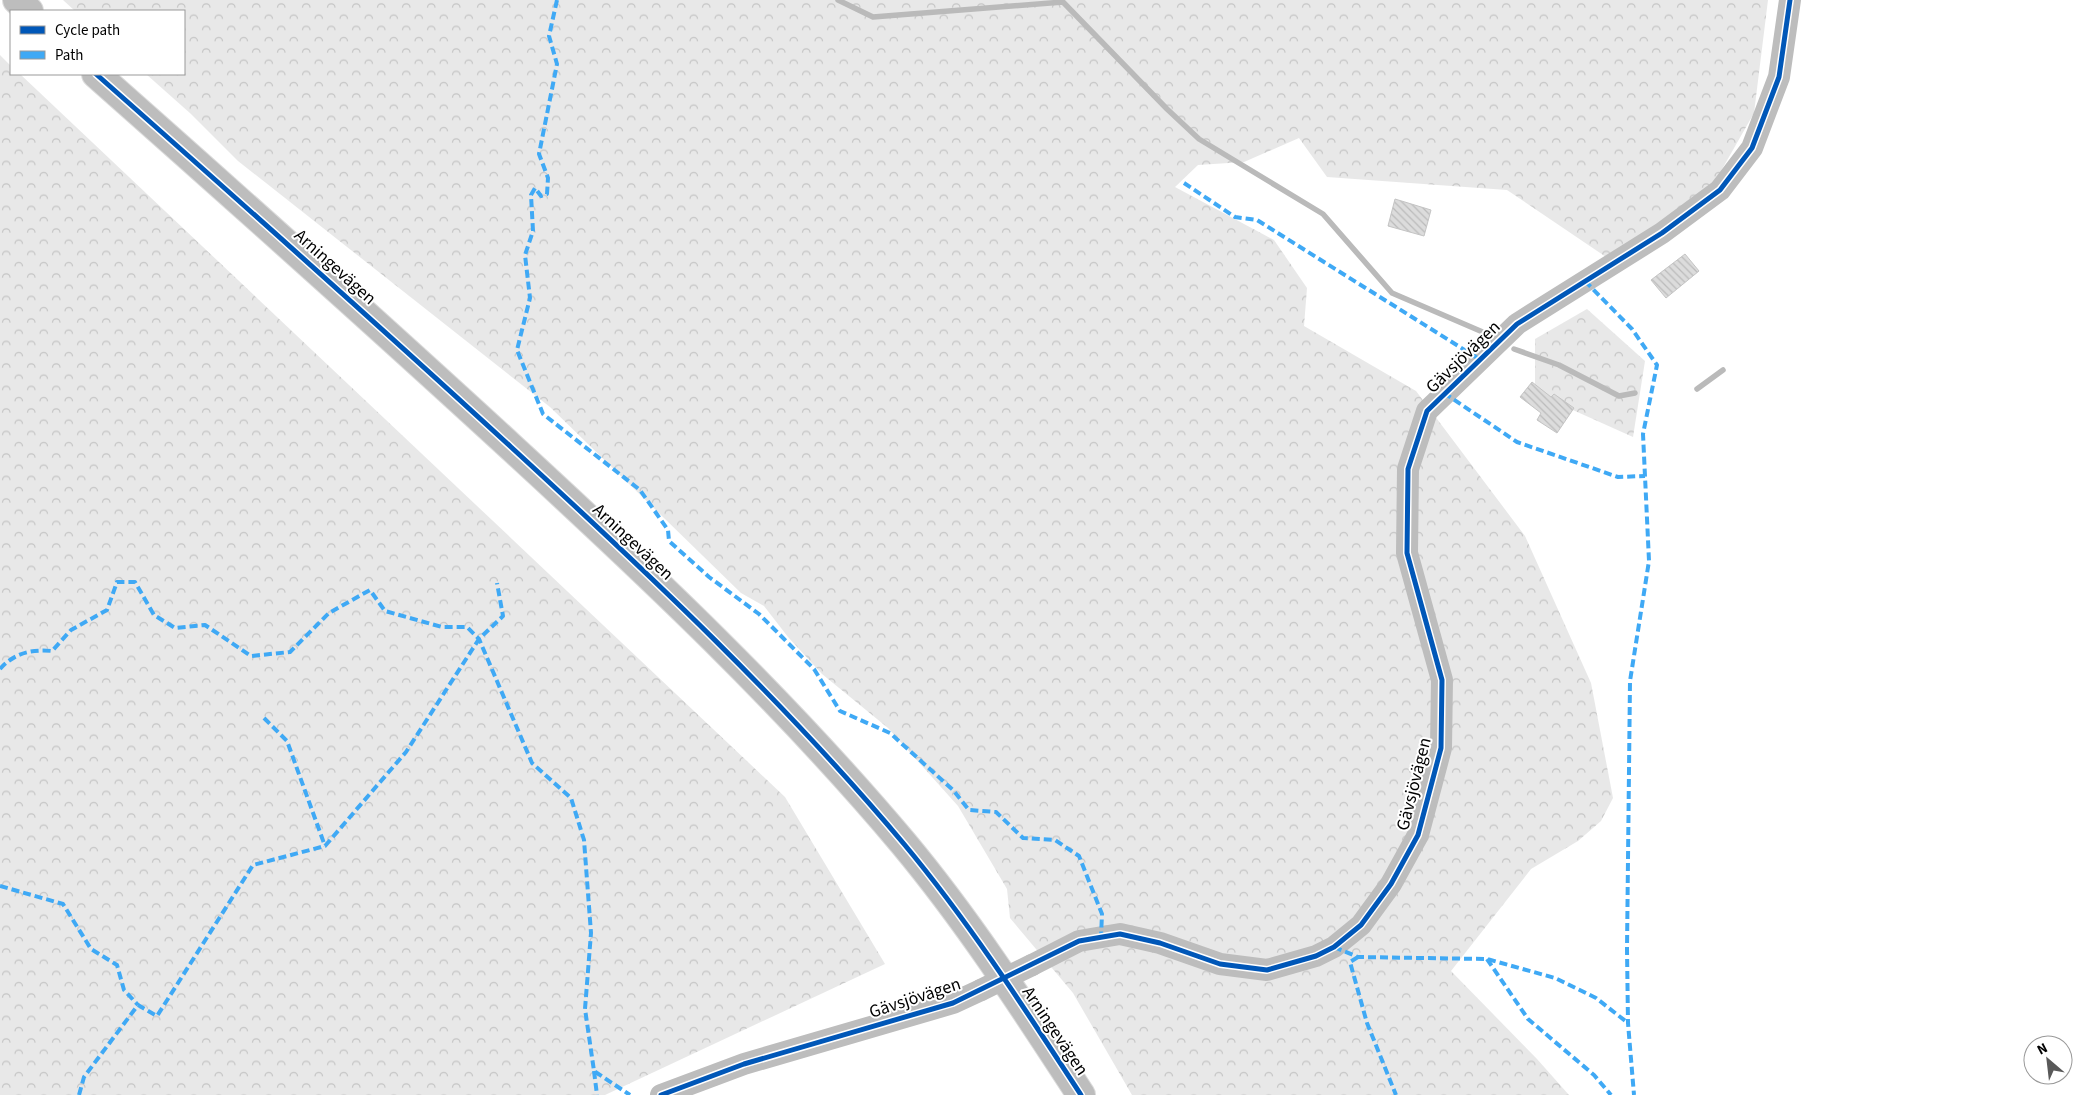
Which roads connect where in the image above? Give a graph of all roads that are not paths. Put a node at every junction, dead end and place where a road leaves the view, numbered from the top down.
1 (17, 0) edge
2 (1790, 0) edge
3 (28, 10) edge
4 (97, 75) edge
5 (662, 1095) edge
6 (1081, 1095) edge

1 - 3 main road
2 - 5 street, Gävsjövägen, bridge
4 - 6 main road, Arningevägen

